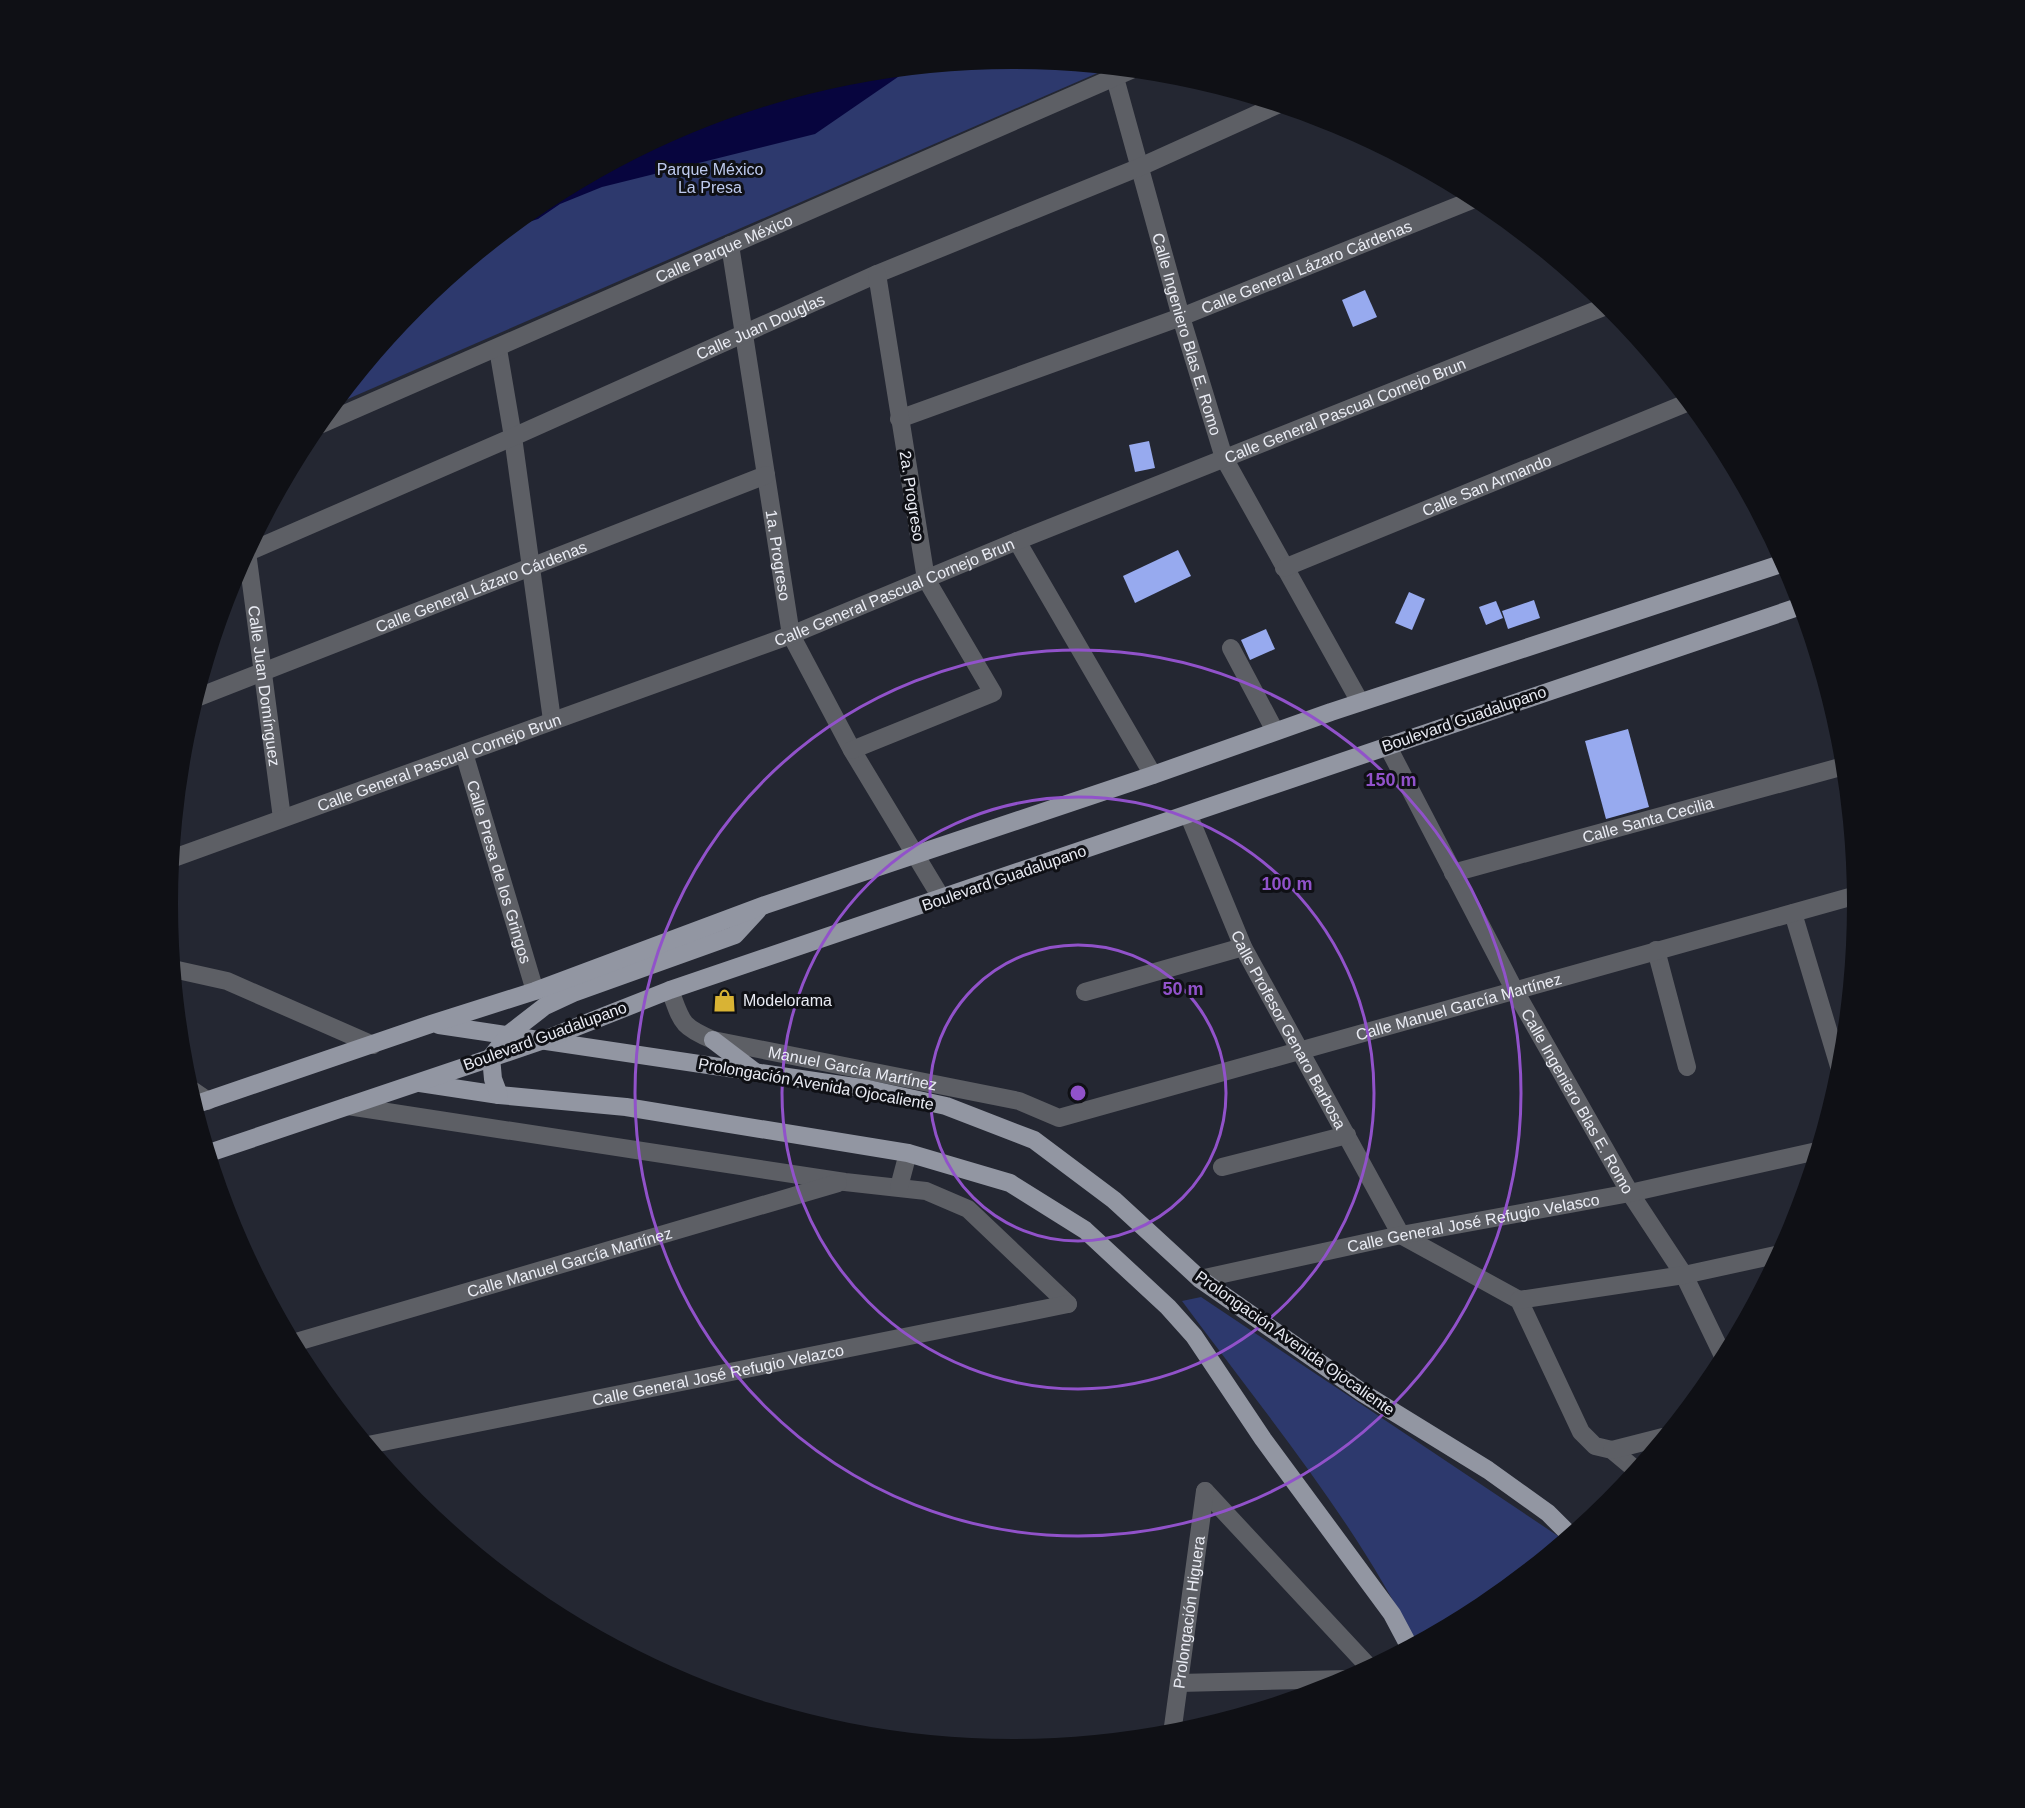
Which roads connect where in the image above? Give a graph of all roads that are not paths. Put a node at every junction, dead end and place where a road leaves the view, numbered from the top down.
1 (1119, 76) edge
2 (1114, 78) junction
3 (1268, 109) edge
4 (1140, 167) junction
5 (1465, 203) edge
6 (730, 245) junction
7 (877, 274) junction
8 (1598, 309) edge
9 (1181, 317) junction
10 (744, 333) junction
11 (498, 348) junction
12 (1682, 405) edge
13 (334, 418) edge
14 (900, 419) junction
15 (513, 437) junction
16 (1224, 458) junction
17 (766, 475) junction
18 (1017, 541) junction
19 (259, 547) edge
20 (530, 565) junction
21 (1775, 566) edge
22 (1284, 568) junction
23 (248, 569) edge
24 (926, 579) junction
25 (1793, 609) edge
26 (791, 635) junction
27 (1231, 648) dead end
28 (262, 673) junction
29 (204, 695) edge
30 (1360, 702) junction
31 (552, 720) junction
32 (1275, 731) junction
33 (1387, 745) junction
34 (852, 750) junction
35 (464, 753) junction
36 (1836, 768) edge
37 (1153, 775) junction
38 (1189, 816) junction
39 (282, 818) junction
40 (179, 856) edge
41 (914, 856) junction
42 (1453, 873) junction
43 (1847, 898) edge
44 (942, 899) junction
45 (765, 905) junction
46 (1793, 913) junction
47 (1244, 947) junction
48 (1656, 950) junction
49 (180, 971) edge
50 (670, 990) junction
51 (1515, 991) junction
52 (535, 992) junction
53 (1085, 992) dead end
54 (431, 1024) junction
55 (509, 1034) junction
56 (713, 1040) junction
57 (541, 1041) junction
58 (373, 1046) junction
59 (1300, 1049) junction
60 (1834, 1051) edge
61 (491, 1057) junction
62 (1687, 1067) dead end
63 (756, 1073) junction
64 (416, 1082) junction
65 (499, 1095) junction
66 (202, 1103) edge
67 (348, 1106) junction
68 (1059, 1118) joint
69 (1347, 1135) junction
70 (215, 1151) edge
71 (908, 1153) junction
72 (1809, 1153) edge
73 (1222, 1167) dead end
74 (844, 1182) junction
75 (899, 1187) junction
76 (1630, 1193) junction
77 (1401, 1235) junction
78 (1769, 1256) edge
79 (1684, 1275) junction
80 (1200, 1279) junction
81 (1519, 1300) junction
82 (301, 1341) edge
83 (1719, 1348) edge
84 (1652, 1440) edge
85 (376, 1443) edge
86 (1612, 1450) junction
87 (1630, 1465) edge
88 (1565, 1530) edge
89 (1406, 1640) edge
90 (1363, 1661) edge
91 (1320, 1680) edge
92 (1179, 1683) junction
93 (1173, 1723) edge

1 - 2 street, Calle Parque México
2 - 4 street, Calle Ingeniero Blas E. Romo
2 - 6 street, Calle Parque México
3 - 4 street, Calle Juan Douglas
4 - 7 street, Calle Juan Douglas
4 - 9 street, Calle Ingeniero Blas E. Romo
5 - 9 street, Calle General Lázaro Cárdenas
6 - 10 street, 1a. Progreso
6 - 11 street, Calle Parque México
7 - 10 street, Calle Juan Douglas
7 - 14 street, 2a. Progreso
8 - 16 street, Calle General Pascual Cornejo Brun
9 - 14 street, Calle General Lázaro Cárdenas
9 - 16 street, Calle Ingeniero Blas E. Romo
10 - 15 street, Calle Juan Douglas
10 - 17 street, 1a. Progreso
11 - 13 street, Calle Parque México
11 - 15 street
12 - 22 street, Calle San Armando
14 - 24 street, 2a. Progreso
15 - 19 street, Calle Juan Douglas
15 - 20 street
16 - 18 street, Calle General Pascual Cornejo Brun
16 - 22 street, Calle Ingeniero Blas E. Romo
17 - 20 street, Calle General Lázaro Cárdenas
17 - 26 street, 1a. Progreso
18 - 24 street, Calle General Pascual Cornejo Brun
18 - 37 street
20 - 28 street, Calle General Lázaro Cárdenas
20 - 31 street
21 - 30 main road
22 - 30 street, Calle Ingeniero Blas E. Romo
23 - 28 street, Calle Juan Domínguez
24 - 26 street, Calle General Pascual Cornejo Brun
24 - 34 street, 2a. Progreso
25 - 33 main road, Boulevard Guadalupano
26 - 31 street, Calle General Pascual Cornejo Brun
26 - 34 street, 1a. Progreso
27 - 32 street
28 - 29 street, Calle General Lázaro Cárdenas
28 - 39 street, Calle Juan Domínguez
30 - 32 main road
31 - 35 street, Calle General Pascual Cornejo Brun
32 - 37 main road
33 - 38 main road, Boulevard Guadalupano
33 - 42 street, Calle Ingeniero Blas E. Romo
34 - 41 street, 1a. Progreso
35 - 39 street, Calle General Pascual Cornejo Brun
35 - 52 street, Calle Presa de los Gringos
36 - 42 street, Calle Santa Cecilia
37 - 41 main road
38 - 44 main road, Boulevard Guadalupano
38 - 47 street, Calle Profesor Genaro Barbosa
39 - 40 street, Calle General Pascual Cornejo Brun
41 - 44 street, 1a. Progreso
41 - 45 main road
42 - 51 street, Calle Ingeniero Blas E. Romo
43 - 46 street, Calle Manuel García Martínez
44 - 50 main road, Boulevard Guadalupano
45 - 52 main road
45 - 55 main road
46 - 48 street, Calle Manuel García Martínez
46 - 60 street
47 - 53 street
47 - 59 street, Calle Profesor Genaro Barbosa
48 - 51 street, Calle Manuel García Martínez
48 - 62 street
49 - 58 street
50 - 56 street, Manuel García Martínez
50 - 57 main road, Boulevard Guadalupano
51 - 59 street, Calle Manuel García Martínez
51 - 76 street, Calle Ingeniero Blas E. Romo
52 - 54 main road
54 - 55 main road, Prolongación Avenida Ojocaliente
54 - 58 main road
55 - 57 main road, Prolongación Avenida Ojocaliente
55 - 61 main road
56 - 63 main road
56 - 68 street, Manuel García Martínez
57 - 61 main road, Boulevard Guadalupano
57 - 63 main road, Prolongación Avenida Ojocaliente
58 - 66 main road
59 - 68 street, Calle Manuel García Martínez
59 - 69 street, Calle Profesor Genaro Barbosa
61 - 64 main road, Boulevard Guadalupano
61 - 65 main road
63 - 80 main road, Prolongación Avenida Ojocaliente
64 - 65 main road
64 - 67 main road, Boulevard Guadalupano
65 - 71 main road
67 - 70 main road, Boulevard Guadalupano
67 - 74 street
69 - 73 street
69 - 77 street, Calle Profesor Genaro Barbosa
71 - 75 street
71 - 89 main road
72 - 76 street, Calle General José Refugio Velasco
74 - 75 street
74 - 82 street, Calle Manuel García Martínez
75 - 85 street, Calle General José Refugio Velazco
76 - 77 street, Calle General José Refugio Velasco
76 - 79 street, Calle Ingeniero Blas E. Romo
77 - 80 street, Calle General José Refugio Velasco
77 - 81 street
78 - 79 street
79 - 81 street
79 - 83 street, Calle Ingeniero Blas E. Romo
80 - 88 main road, Prolongación Avenida Ojocaliente
81 - 86 street
84 - 86 street
86 - 87 street
90 - 92 street, Prolongación Higuera
91 - 92 street
92 - 93 street, Prolongación Higuera

